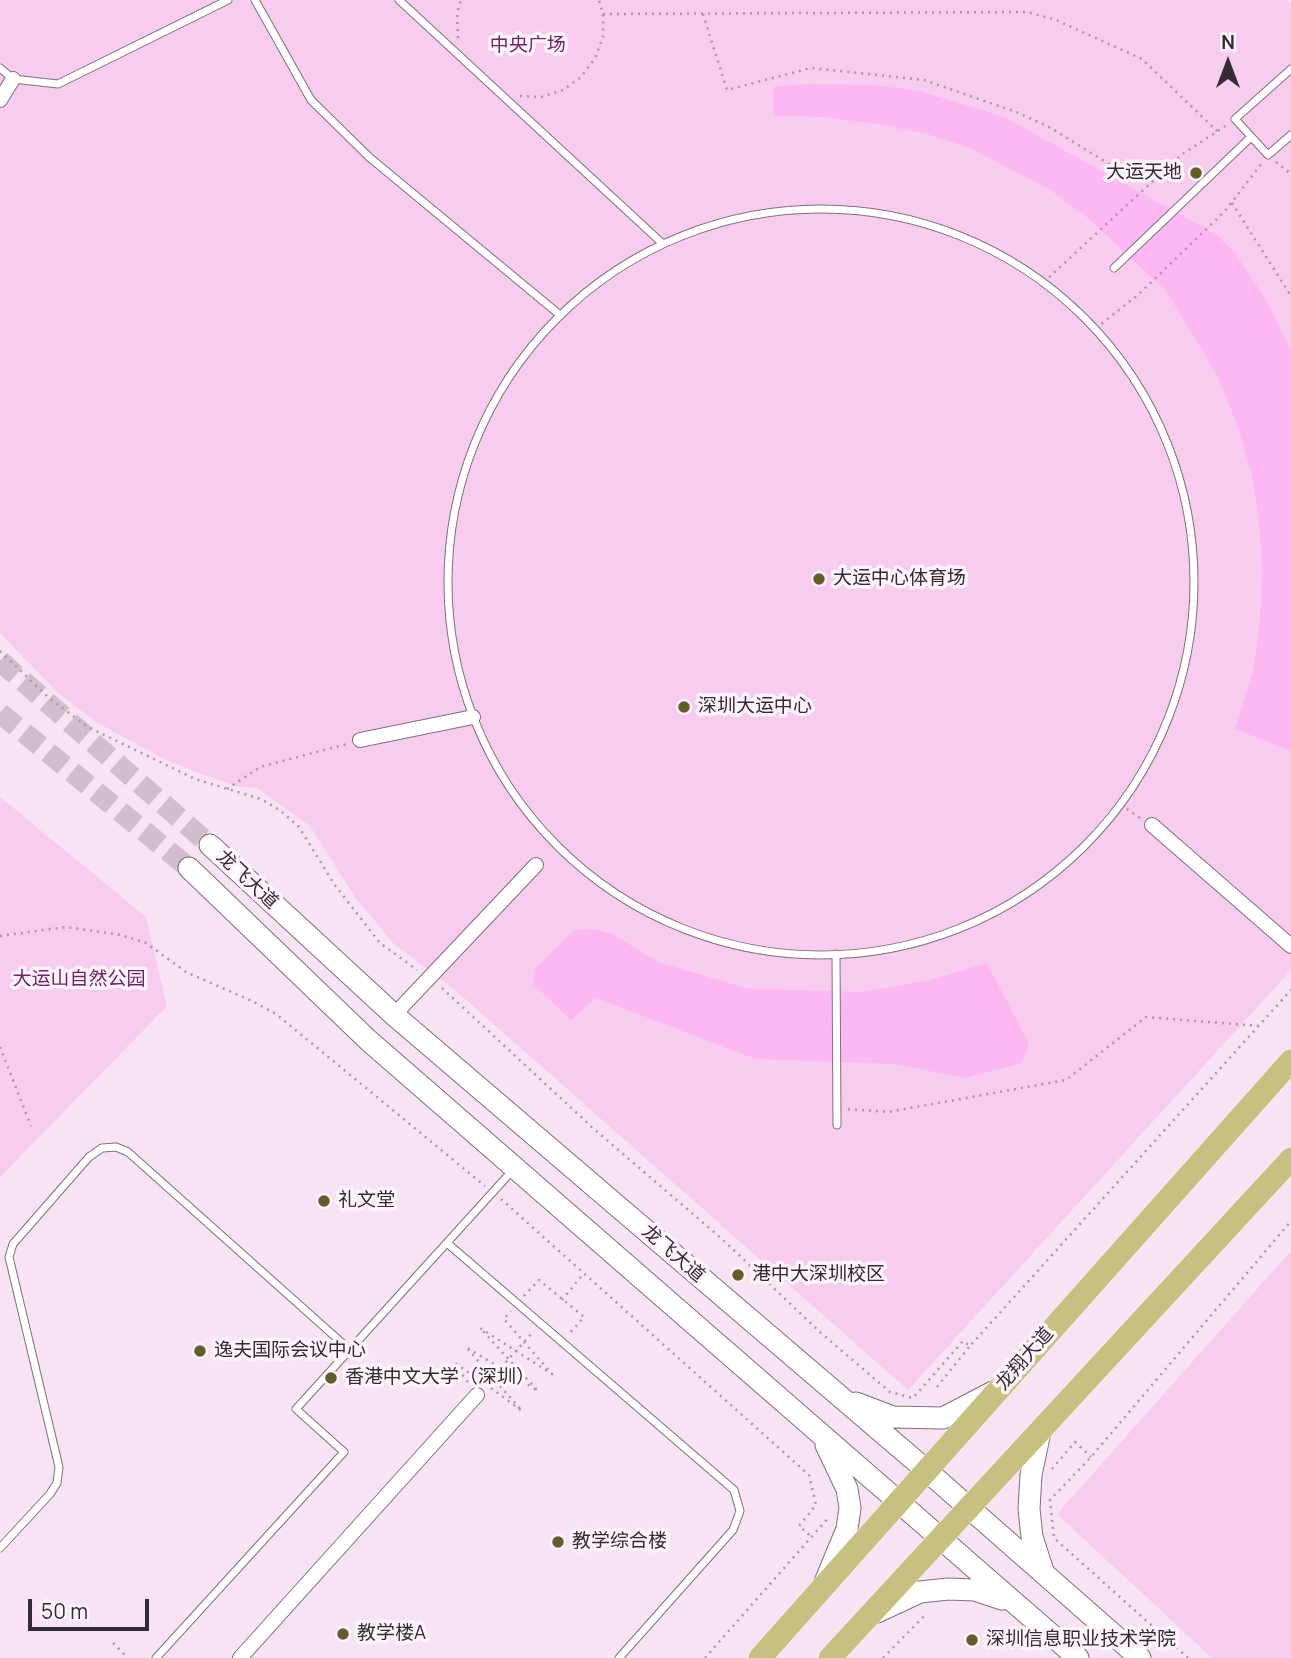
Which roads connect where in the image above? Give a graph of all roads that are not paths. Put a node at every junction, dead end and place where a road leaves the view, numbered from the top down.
1 (228, 0) edge
2 (255, 0) edge
3 (398, 0) edge
4 (0, 68) edge
5 (1291, 69) edge
6 (13, 79) junction
7 (0, 100) edge
8 (1291, 135) edge
9 (1251, 137) junction
10 (663, 244) junction
11 (1114, 268) dead end
12 (560, 315) junction
13 (473, 717) junction
14 (360, 740) road end
15 (1152, 825) road end
16 (210, 845) tunnel mouth
17 (536, 865) dead end
18 (188, 868) tunnel mouth
19 (1291, 946) edge
20 (836, 954) junction
21 (394, 1015) junction
22 (1291, 1061) edge
23 (837, 1125) dead end
24 (1291, 1159) edge
25 (515, 1168) junction
26 (447, 1243) junction
27 (349, 1350) junction
28 (998, 1389) junction
29 (481, 1390) road end
30 (839, 1395) junction
31 (819, 1431) junction
32 (1040, 1432) junction
33 (926, 1470) junction
34 (898, 1502) junction
35 (970, 1508) junction
36 (941, 1540) junction
37 (0, 1548) edge
38 (1044, 1573) junction
39 (824, 1586) junction
40 (1024, 1611) junction
41 (869, 1617) junction
42 (156, 1658) edge
43 (240, 1658) edge
44 (619, 1658) edge
45 (760, 1658) edge
46 (830, 1658) edge
47 (1078, 1658) edge
48 (1140, 1658) edge

1 - 6 lane
2 - 12 lane
3 - 10 lane
4 - 6 lane
5 - 9 lane
6 - 7 street
8 - 9 lane
9 - 11 lane
10 - 12 lane
10 - 20 lane
12 - 13 lane
13 - 14 street
13 - 20 lane
15 - 19 street
16 - 21 main road, 龙飞大道
17 - 21 street
18 - 25 main road, 龙飞大道
20 - 23 lane
21 - 30 main road, 龙飞大道
22 - 28 main road, 龙翔大道
24 - 32 main road
25 - 26 lane
25 - 31 main road, 龙飞大道
26 - 27 lane
26 - 44 lane
27 - 37 lane
27 - 42 lane
28 - 30 main road
28 - 33 main road, 龙翔大道
29 - 43 street
30 - 33 main road, 龙飞大道
31 - 34 main road, 龙飞大道
31 - 39 main road
32 - 35 main road
32 - 38 main road
33 - 34 main road, 龙翔大道
33 - 35 main road, 龙飞大道
34 - 36 main road, 龙飞大道
34 - 39 main road, 龙翔大道
35 - 36 main road
35 - 38 main road, 龙飞大道
36 - 40 main road, 龙飞大道
36 - 41 main road
38 - 48 main road, 龙飞大道
39 - 45 main road, 龙翔大道
40 - 41 main road
40 - 47 main road, 龙飞大道
41 - 46 main road

